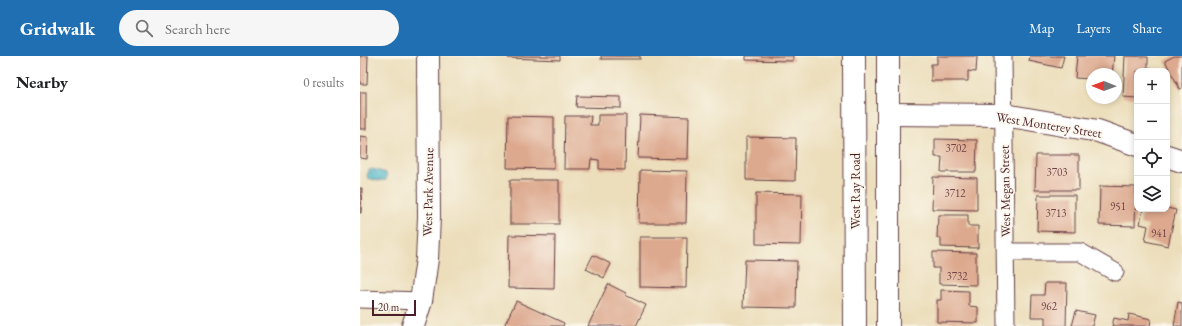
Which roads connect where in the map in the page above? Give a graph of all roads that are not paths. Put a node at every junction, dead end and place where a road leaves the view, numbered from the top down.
1 (428, 56) edge
2 (854, 56) edge
3 (888, 56) edge
4 (1003, 56) edge
5 (888, 114) junction
6 (1004, 115) junction
7 (1134, 144) edge
8 (1170, 157) edge
9 (1182, 161) edge
10 (1006, 252) junction
11 (1115, 272) dead end
12 (360, 299) edge
13 (421, 301) junction
14 (413, 326) edge
15 (855, 326) edge
16 (888, 326) edge
17 (1006, 326) edge

1 - 13 street, West Park Avenue
2 - 15 street, West Ray Road
3 - 5 street
4 - 6 street, West Megan Street
5 - 6 street, West Monterey Street
5 - 16 street
6 - 7 street, West Monterey Street
6 - 10 street, West Megan Street
8 - 9 street
10 - 11 street
10 - 17 street, West Megan Street
12 - 13 street
13 - 14 street, West Park Avenue

